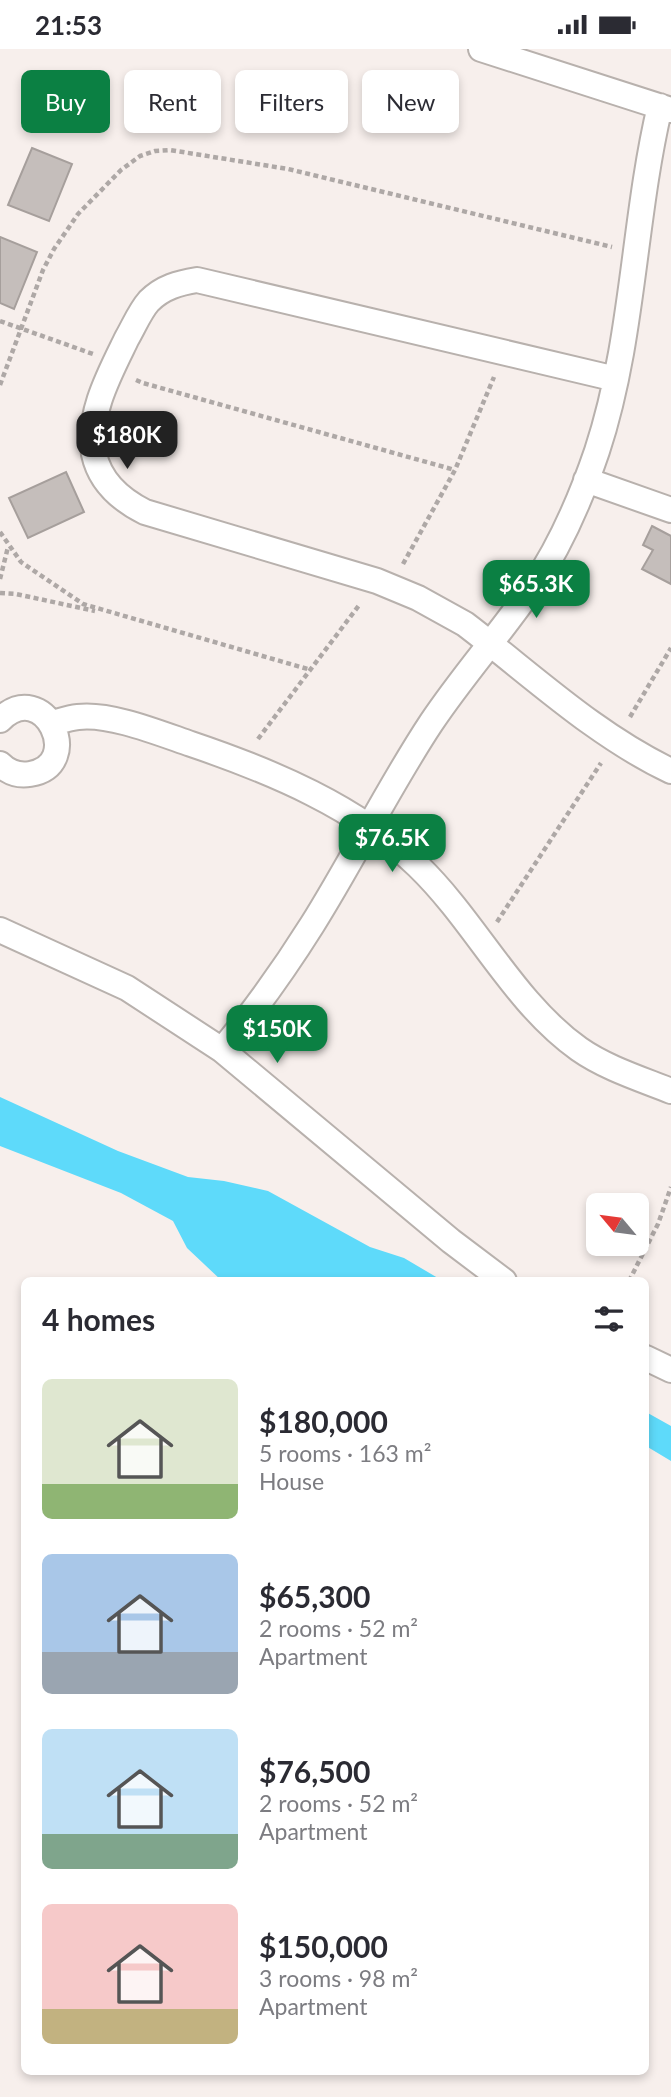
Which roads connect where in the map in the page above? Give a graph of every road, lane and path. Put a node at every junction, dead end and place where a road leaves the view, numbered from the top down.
1 (481, 49) edge
2 (666, 108) edge
3 (636, 253) junction
4 (0, 321) edge
5 (20, 329) junction
6 (504, 353) junction
7 (113, 367) junction
8 (616, 379) junction
9 (0, 385) edge
10 (455, 470) junction
11 (586, 480) junction
12 (671, 510) edge
13 (0, 532) edge
14 (8, 547) junction
15 (0, 579) edge
16 (384, 583) junction
17 (0, 593) edge
18 (115, 615) junction
19 (491, 643) junction
20 (671, 647) edge
21 (311, 670) junction
22 (0, 720) edge
23 (52, 723) junction
24 (616, 740) junction
25 (240, 762) junction
26 (0, 764) edge
27 (671, 771) edge
28 (369, 825) junction
29 (0, 930) edge
30 (483, 944) junction
31 (222, 1050) junction
32 (671, 1091) edge
33 (671, 1187) edge
34 (499, 1277) edge
35 (631, 1277) edge
36 (649, 1359) edge
37 (671, 1370) edge

1 - 2 street
2 - 3 street
3 - 5 path
3 - 8 street
4 - 5 path
5 - 7 path
5 - 9 path
6 - 7 street
6 - 8 street
6 - 10 path
7 - 10 path
7 - 16 street
8 - 11 street
10 - 16 path
11 - 12 street
11 - 19 street
13 - 14 path
14 - 15 path
14 - 18 path
16 - 19 street
16 - 21 path
17 - 18 path
18 - 21 path
19 - 24 street
19 - 28 street
20 - 24 path
21 - 25 path
22 - 23 street
23 - 25 street
23 - 26 street
24 - 27 street
24 - 30 path
25 - 28 street
28 - 30 street
28 - 31 street
29 - 31 street
30 - 32 street
31 - 34 street
33 - 35 path
36 - 37 street

